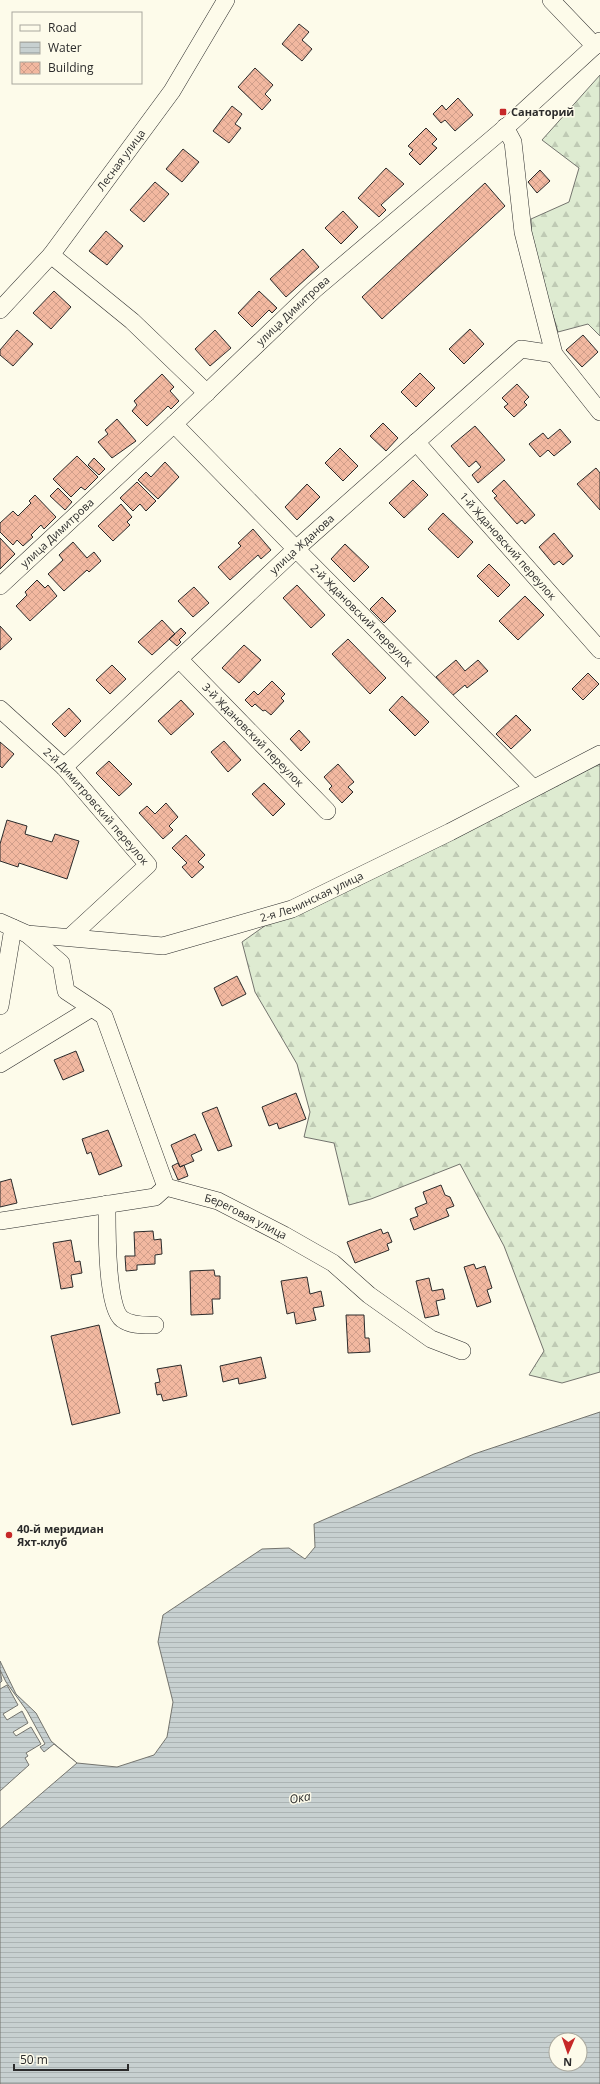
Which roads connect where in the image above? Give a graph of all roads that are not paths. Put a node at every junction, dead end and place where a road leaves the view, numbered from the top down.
1 (226, 0) edge
2 (551, 0) edge
3 (598, 44) edge
4 (505, 127) junction
5 (51, 254) junction
6 (0, 310) edge
7 (554, 354) junction
8 (207, 393) junction
9 (600, 412) edge
10 (174, 424) junction
11 (416, 442) junction
12 (296, 549) junction
13 (0, 586) edge
14 (600, 650) edge
15 (179, 659) junction
16 (0, 710) edge
17 (600, 754) edge
18 (64, 767) junction
19 (533, 788) junction
20 (327, 811) dead end
21 (13, 928) edge
22 (70, 938) junction
23 (4, 957) edge
24 (0, 1006) edge
25 (90, 1009) junction
26 (0, 1064) edge
27 (166, 1188) junction
28 (107, 1204) junction
29 (0, 1221) edge
30 (155, 1325) dead end
31 (462, 1351) dead end

1 - 5 street, Лесная улица
2 - 3 street
3 - 4 street, улица Димитрова
4 - 7 street
4 - 8 street, улица Димитрова
5 - 6 street, Лесная улица
5 - 8 street
7 - 9 street
7 - 11 street, улица Жданова
8 - 10 street, улица Димитрова
10 - 12 street, 2-й Ждановский переулок
10 - 13 street, улица Димитрова
11 - 12 street, улица Жданова
11 - 14 street, 1-й Ждановский переулок
12 - 15 street, улица Жданова
12 - 19 street, 2-й Ждановский переулок
15 - 18 street, улица Жданова
15 - 20 street, 3-й Ждановский переулок
16 - 18 street, 2-й Димитровский переулок
17 - 19 street, 2-я Ленинская улица
18 - 22 street, 2-й Димитровский переулок
19 - 22 street, 2-я Ленинская улица
21 - 22 street, 2-я Ленинская улица
21 - 23 street
21 - 25 street
23 - 24 street
25 - 26 street
25 - 27 street
27 - 28 street
27 - 31 street, Береговая улица
28 - 29 street
28 - 30 street

